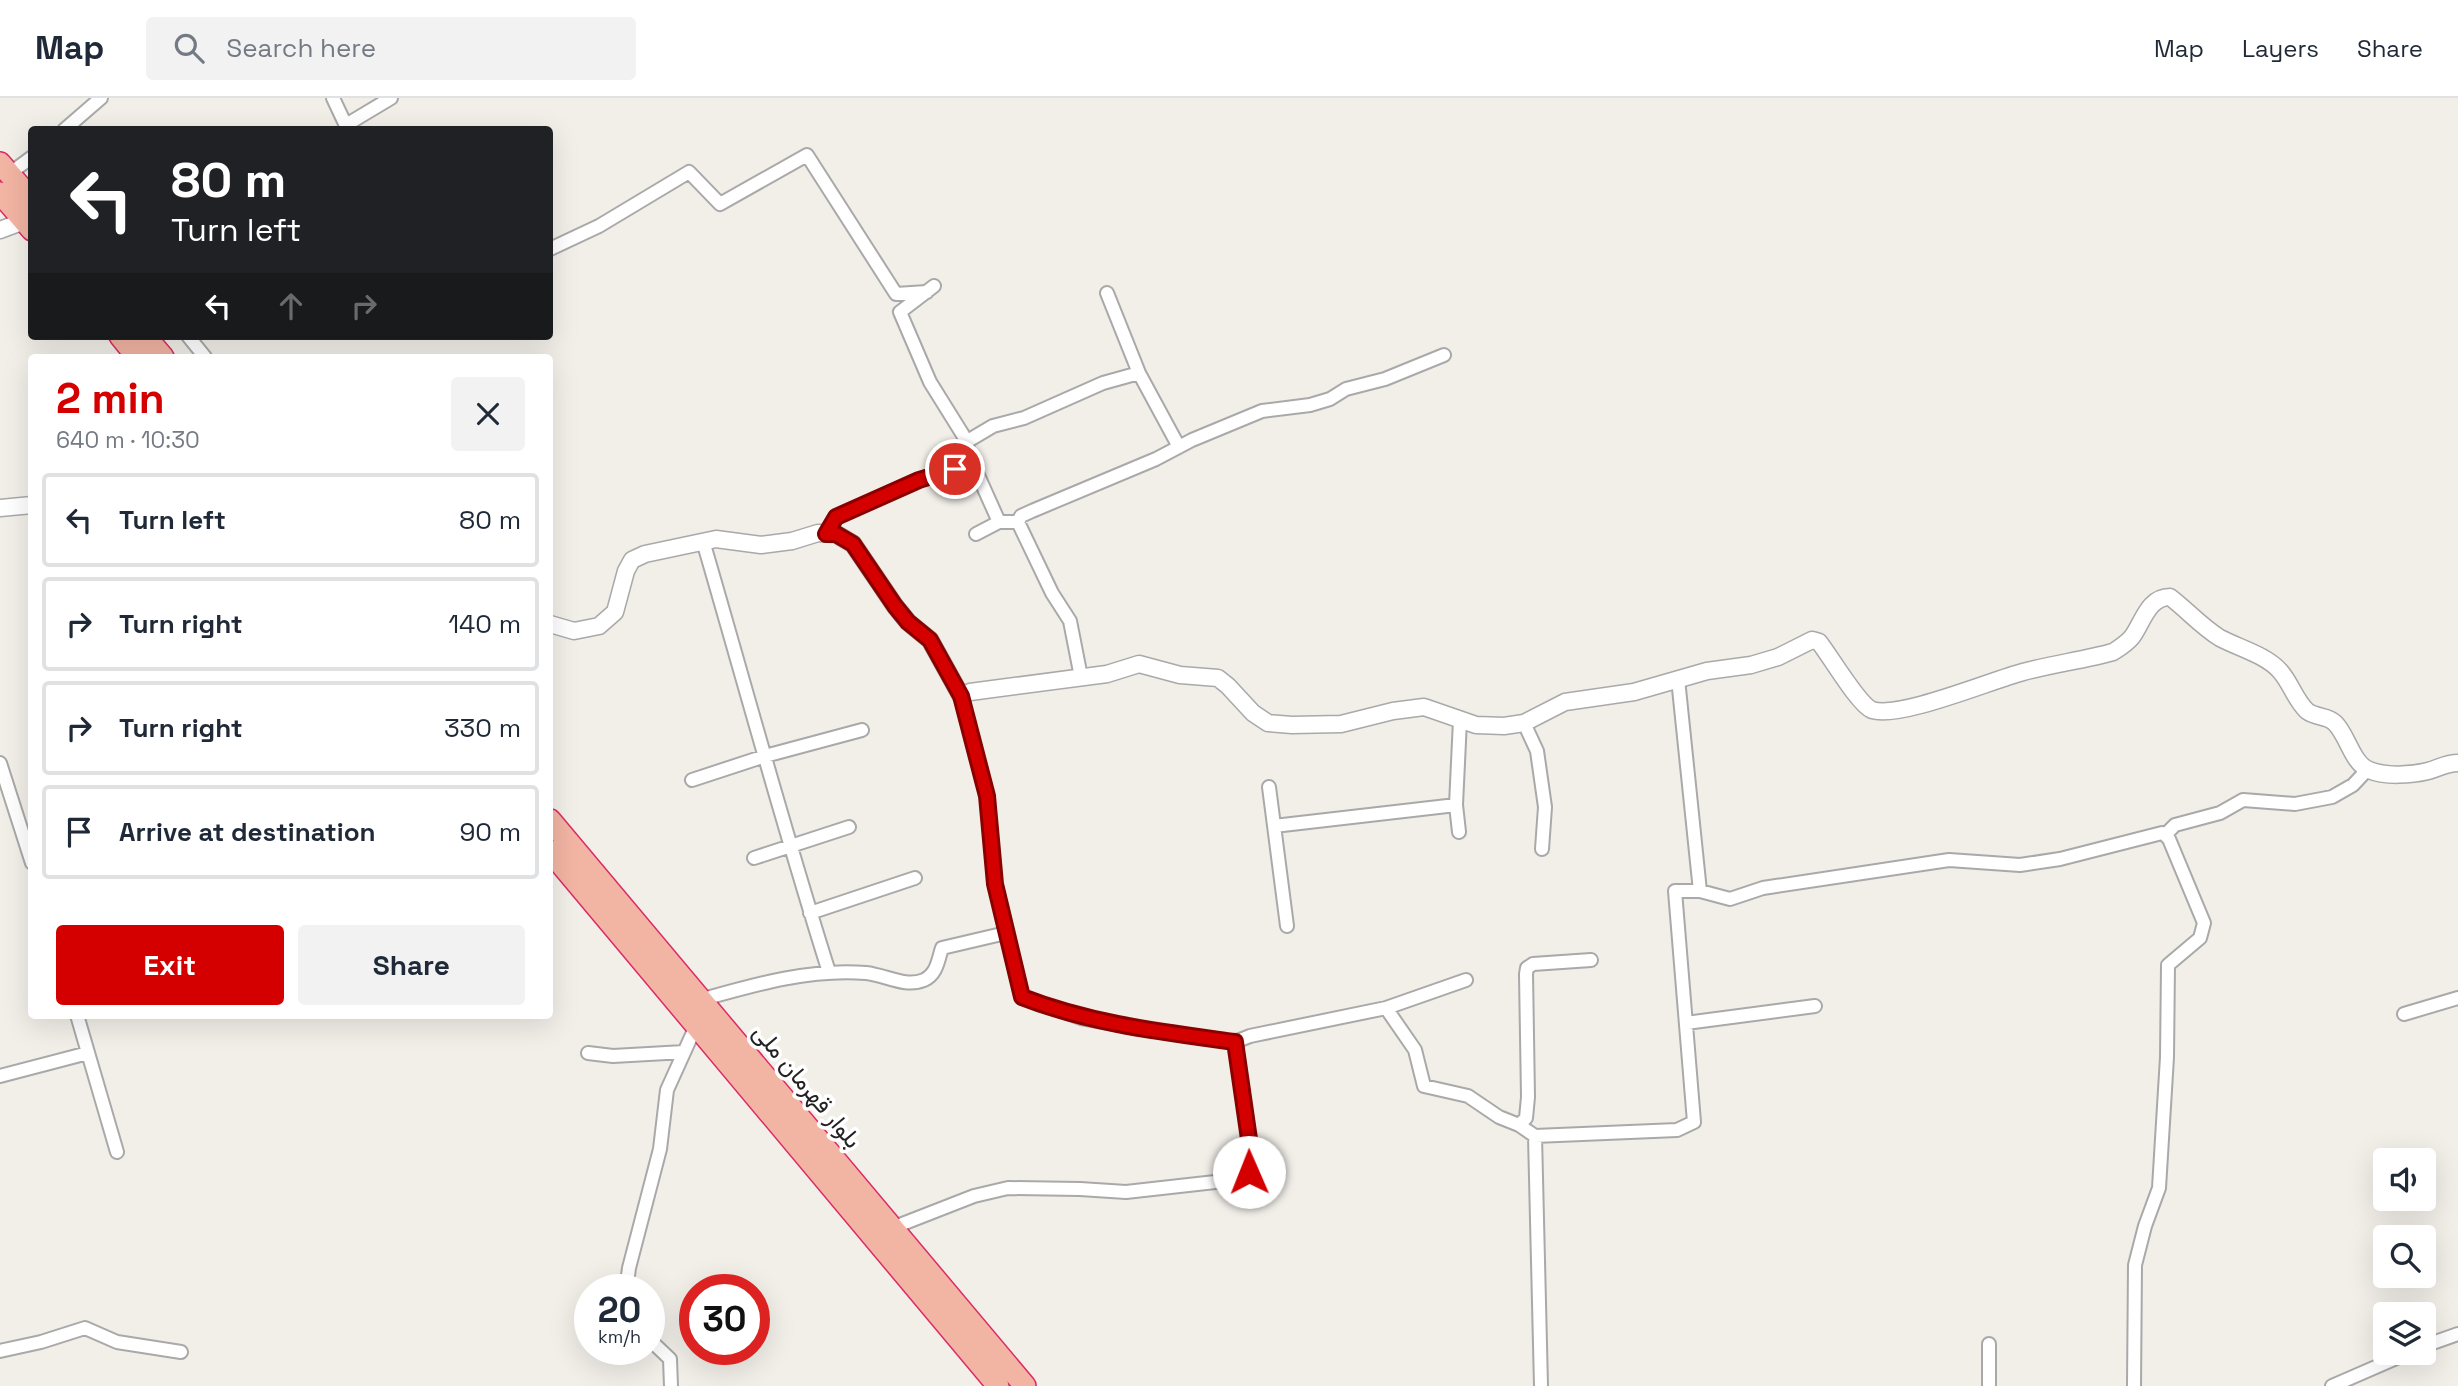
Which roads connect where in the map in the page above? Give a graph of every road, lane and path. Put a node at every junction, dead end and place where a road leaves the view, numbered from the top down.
1 (100, 98) edge
2 (333, 98) edge
3 (391, 98) edge
4 (68, 126) edge
5 (347, 126) edge
6 (349, 126) edge
7 (28, 160) edge
8 (3, 176) edge
9 (28, 197) edge
10 (28, 226) edge
11 (0, 230) edge
12 (553, 248) edge
13 (1107, 293) dead end
14 (123, 340) edge
15 (148, 340) edge
16 (191, 340) edge
17 (135, 354) edge
18 (160, 354) edge
19 (203, 354) edge
20 (1444, 355) dead end
21 (1139, 373) junction
22 (966, 442) junction
23 (1179, 447) junction
24 (974, 464) junction
25 (28, 505) edge
26 (0, 508) edge
27 (999, 522) junction
28 (1018, 522) junction
29 (826, 534) junction
30 (976, 534) dead end
31 (703, 541) junction
32 (553, 625) edge
33 (1081, 677) junction
34 (1678, 679) junction
35 (961, 696) junction
36 (1460, 720) junction
37 (1524, 723) junction
38 (862, 730) dead end
39 (765, 756) junction
40 (0, 763) edge
41 (2458, 763) edge
42 (2367, 770) junction
43 (692, 780) dead end
44 (1269, 787) dead end
45 (1457, 805) junction
46 (553, 824) edge
47 (1274, 826) junction
48 (849, 827) dead end
49 (1459, 832) dead end
50 (2165, 835) junction
51 (789, 848) junction
52 (1542, 849) dead end
53 (28, 850) edge
54 (553, 855) edge
55 (754, 858) dead end
56 (915, 878) dead end
57 (1700, 891) junction
58 (810, 913) junction
59 (1287, 926) dead end
60 (1006, 933) junction
61 (1591, 960) dead end
62 (829, 972) junction
63 (1466, 980) dead end
64 (2458, 998) edge
65 (700, 1000) junction
66 (1815, 1006) dead end
67 (1386, 1008) junction
68 (2404, 1014) dead end
69 (78, 1019) edge
70 (1686, 1023) junction
71 (696, 1026) junction
72 (1235, 1042) junction
73 (684, 1052) junction
74 (88, 1053) junction
75 (587, 1053) dead end
76 (0, 1076) edge
77 (1519, 1125) junction
78 (1535, 1136) junction
79 (117, 1152) dead end
80 (892, 1228) junction
81 (628, 1274) edge
82 (2458, 1334) edge
83 (2436, 1342) edge
84 (1989, 1344) dead end
85 (0, 1351) edge
86 (181, 1352) dead end
87 (665, 1354) edge
88 (2380, 1365) edge
89 (671, 1386) edge
90 (998, 1386) edge
91 (1025, 1386) edge
92 (1541, 1386) edge
93 (1989, 1386) edge
94 (2134, 1386) edge
95 (2332, 1386) edge

1 - 4 street
2 - 5 street
3 - 6 street
7 - 8 street
8 - 9 highway
8 - 10 highway
10 - 11 street
12 - 22 street
13 - 21 street
14 - 17 highway
15 - 18 highway
16 - 19 street
20 - 23 street
21 - 22 street
21 - 23 street
22 - 24 street
23 - 28 street
24 - 27 street
24 - 29 street
25 - 26 street
27 - 28 street
27 - 30 street
28 - 33 street
29 - 31 street
29 - 35 street
31 - 32 street
31 - 39 street
33 - 35 street
33 - 36 street
34 - 37 street
34 - 42 street
34 - 57 street
35 - 60 street
36 - 37 street
36 - 45 street
37 - 52 street
38 - 39 street
39 - 43 street
39 - 51 street
40 - 53 street
41 - 42 street
42 - 50 street
44 - 47 street
45 - 47 street
45 - 49 street
46 - 65 highway, بلوار قهرمان ملی
47 - 59 street
48 - 51 street
50 - 57 street
50 - 94 street
51 - 55 street
51 - 58 street
54 - 71 highway, بلوار قهرمان ملی
56 - 58 street
57 - 70 street
58 - 62 street
60 - 62 street
60 - 72 street
61 - 77 street
62 - 65 street
63 - 67 street
64 - 68 street
65 - 80 highway, بلوار قهرمان ملی
66 - 70 street
67 - 72 street
67 - 77 street
69 - 74 street
70 - 78 street
71 - 73 street
71 - 90 highway, بلوار قهرمان ملی
72 - 80 street
73 - 75 street
73 - 81 street
74 - 76 street
74 - 79 street
77 - 78 street
78 - 92 street
80 - 91 highway, بلوار قهرمان ملی
82 - 83 street
84 - 93 street
85 - 86 street
87 - 89 street
88 - 95 street

